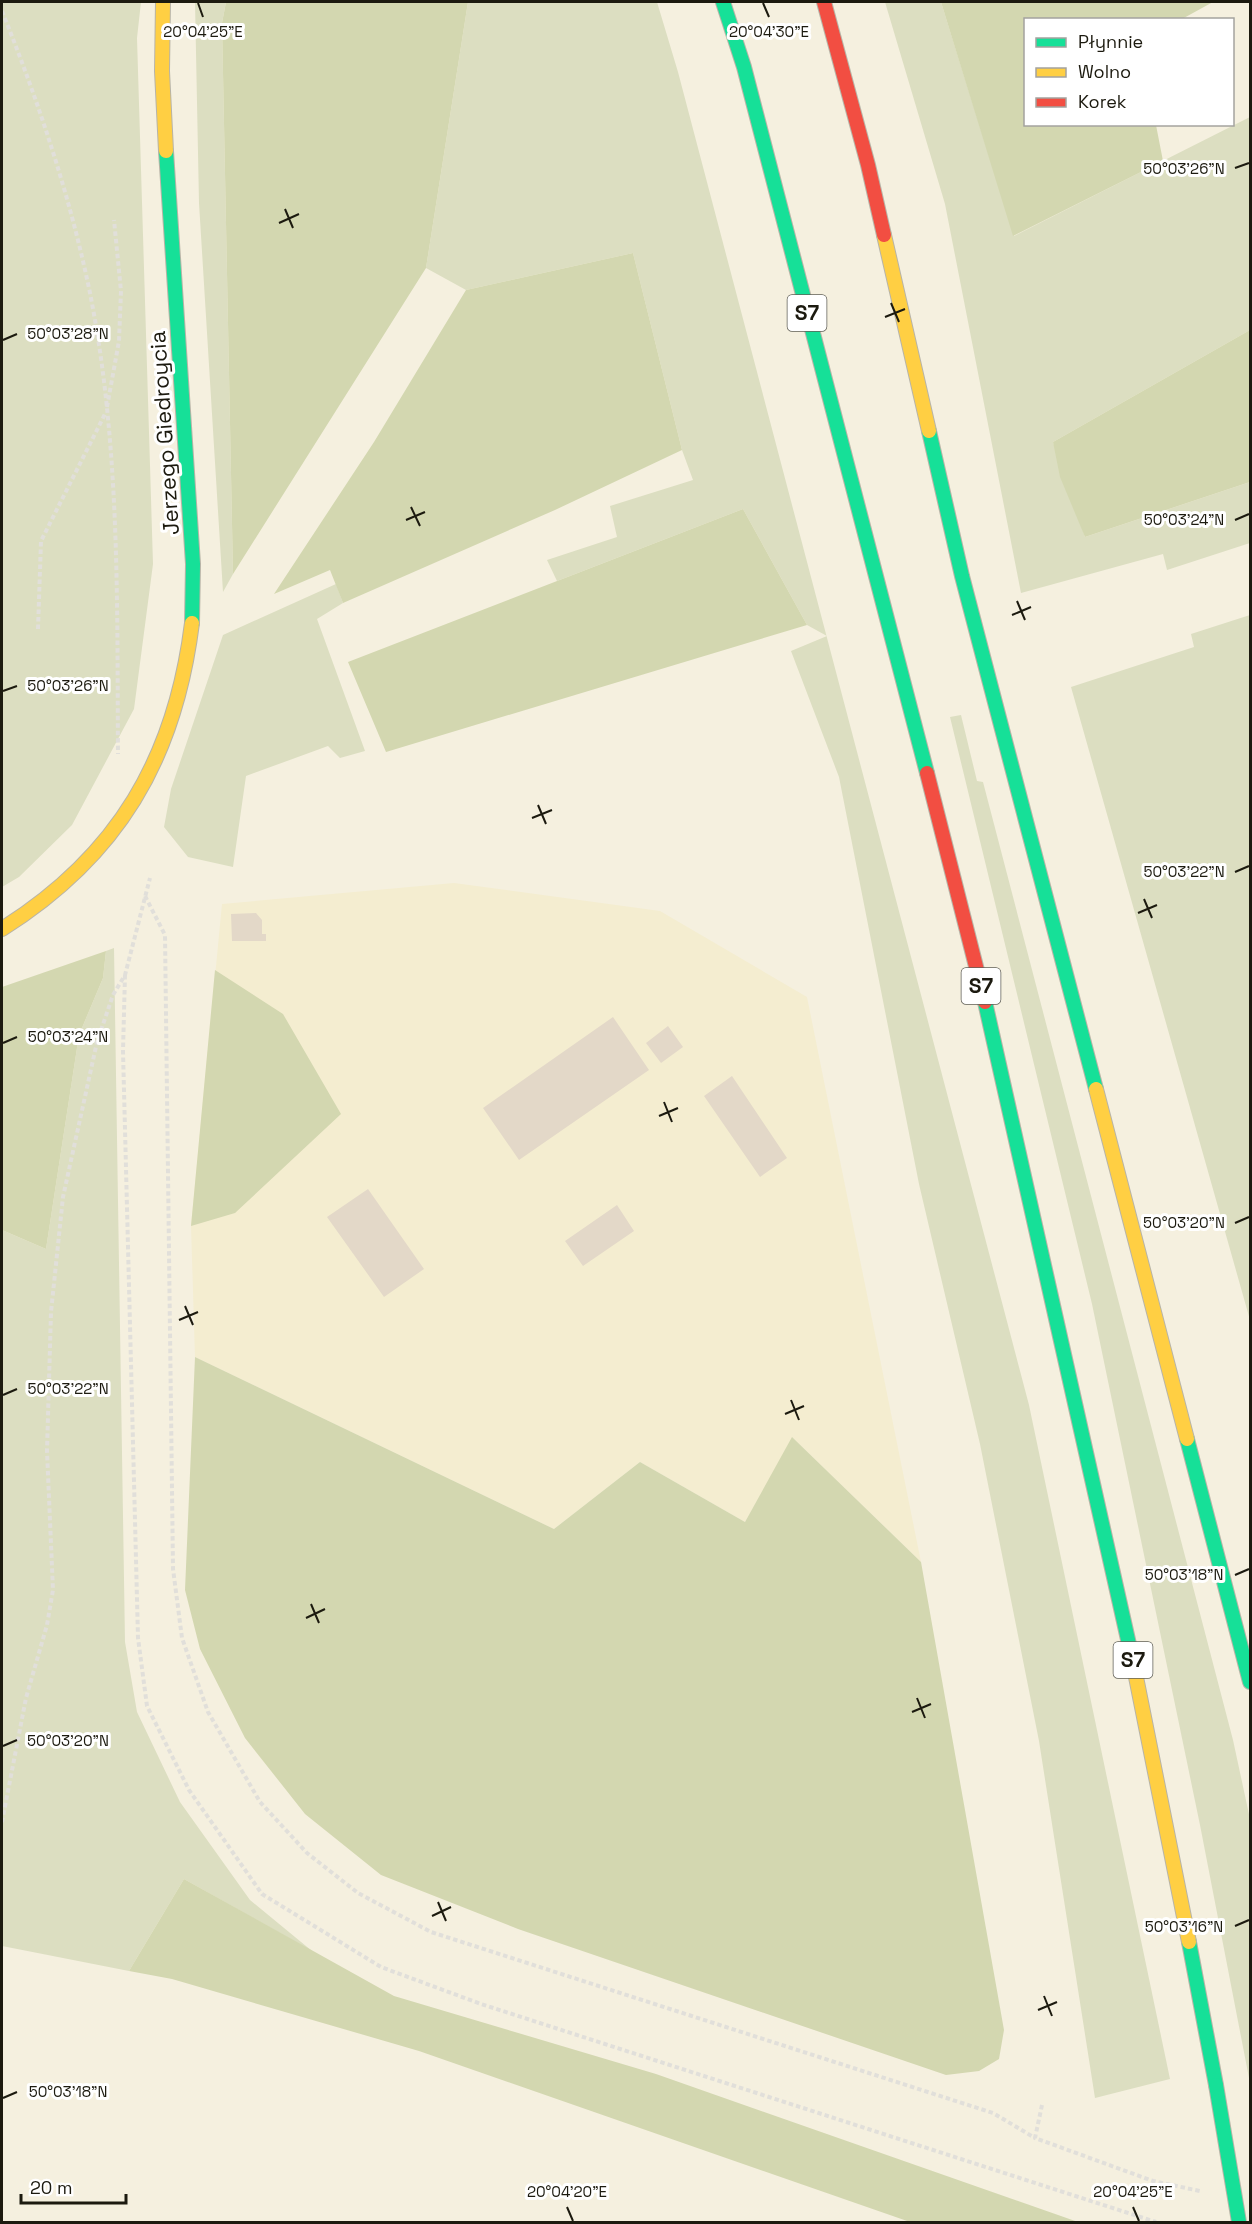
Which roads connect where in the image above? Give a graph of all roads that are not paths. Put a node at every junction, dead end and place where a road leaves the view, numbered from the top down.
1 (163, 2) edge
2 (723, 2) edge
3 (824, 2) edge
4 (2, 929) edge
5 (1251, 1682) edge
6 (1239, 2223) edge

1 - 4 main road, Jerzego Giedroycia
2 - 6 main road, S7, bridge
3 - 5 main road

